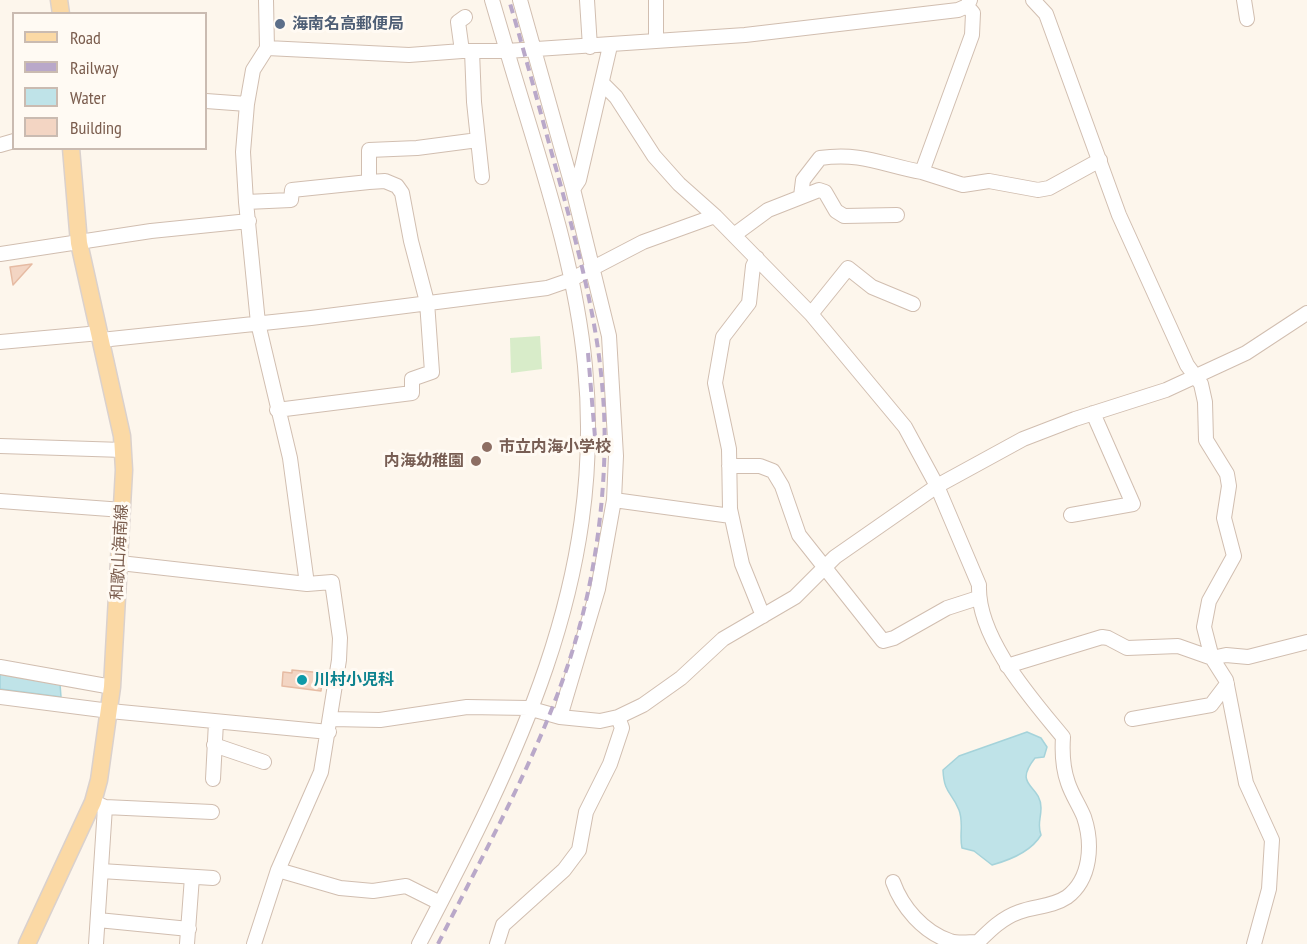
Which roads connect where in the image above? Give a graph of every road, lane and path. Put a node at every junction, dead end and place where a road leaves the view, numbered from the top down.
1 (266, 0) edge
2 (492, 0) edge
3 (520, 0) edge
4 (587, 0) edge
5 (656, 0) edge
6 (1033, 0) edge
7 (1244, 0) edge
8 (968, 3) edge
9 (465, 16) dead end
10 (1247, 19) dead end
11 (656, 41) junction
12 (610, 46) junction
13 (591, 47) junction
14 (267, 48) junction
15 (533, 49) junction
16 (467, 51) junction
17 (507, 51) junction
18 (603, 84) junction
19 (207, 101) edge
20 (247, 104) junction
21 (478, 140) junction
22 (71, 150) edge
23 (1100, 160) junction
24 (922, 172) junction
25 (482, 177) dead end
26 (369, 182) junction
27 (573, 189) junction
28 (801, 196) junction
29 (246, 202) junction
30 (897, 215) dead end
31 (715, 216) junction
32 (249, 221) junction
33 (734, 235) junction
34 (79, 243) junction
35 (0, 254) edge
36 (757, 258) junction
37 (594, 267) junction
38 (570, 280) junction
39 (427, 302) junction
40 (913, 304) dead end
41 (811, 314) junction
42 (1307, 314) edge
43 (258, 323) junction
44 (100, 337) junction
45 (0, 342) edge
46 (1195, 376) junction
47 (277, 410) junction
48 (1094, 413) junction
49 (0, 446) edge
50 (123, 450) junction
51 (729, 466) junction
52 (938, 486) junction
53 (615, 500) junction
54 (0, 501) edge
55 (123, 510) junction
56 (1071, 515) dead end
57 (731, 516) junction
58 (120, 563) junction
59 (825, 567) junction
60 (307, 584) junction
61 (978, 598) junction
62 (763, 616) junction
63 (1307, 642) edge
64 (1212, 658) junction
65 (1007, 666) junction
66 (0, 667) edge
67 (1227, 684) junction
68 (112, 687) junction
69 (0, 697) edge
70 (533, 710) junction
71 (110, 711) junction
72 (560, 717) junction
73 (618, 717) junction
74 (1132, 719) dead end
75 (216, 722) junction
76 (331, 725) junction
77 (214, 746) junction
78 (264, 762) dead end
79 (213, 779) dead end
80 (99, 804) junction
81 (212, 812) dead end
82 (278, 870) junction
83 (101, 871) junction
84 (192, 877) junction
85 (213, 878) dead end
86 (893, 882) dead end
87 (441, 903) junction
88 (98, 920) junction
89 (189, 929) junction
90 (27, 944) edge
91 (96, 944) edge
92 (187, 944) edge
93 (254, 944) edge
94 (419, 944) edge
95 (497, 944) edge
96 (1254, 944) edge

1 - 14 street
2 - 17 street
3 - 15 street
4 - 13 street
5 - 11 street
6 - 23 street
7 - 10 street
8 - 11 street
8 - 24 street
9 - 16 street
11 - 12 street
12 - 13 street
12 - 18 street
13 - 15 street
14 - 16 street
14 - 20 street
15 - 17 street
15 - 27 street
16 - 17 street
16 - 21 street
17 - 38 street
18 - 27 street
18 - 31 street
19 - 20 street
20 - 29 street
21 - 25 street
21 - 26 street
22 - 34 main road, 和歌山海南線
23 - 24 street
23 - 46 street
24 - 28 street
26 - 29 street
26 - 39 street
27 - 37 street
28 - 30 street
28 - 33 street
29 - 32 street
31 - 33 street
31 - 37 street
32 - 34 street
32 - 43 street
33 - 36 street
34 - 35 street
34 - 44 main road, 和歌山海南線
36 - 41 street
36 - 51 street
37 - 38 street
37 - 53 street
38 - 39 street
38 - 70 street
39 - 43 street
39 - 47 street
40 - 41 street
41 - 52 street
42 - 46 street
43 - 44 street
43 - 47 street
44 - 45 street
44 - 50 main road, 和歌山海南線
46 - 48 street
46 - 64 street
47 - 60 street
48 - 52 street
48 - 56 street
49 - 50 street
50 - 55 main road, 和歌山海南線
51 - 57 street
51 - 59 street
52 - 59 street
52 - 61 street
53 - 57 street
53 - 72 street
54 - 55 street
55 - 58 main road, 和歌山海南線
57 - 62 street
58 - 60 street
58 - 68 main road, 和歌山海南線
59 - 61 street
59 - 62 street
60 - 76 street
61 - 65 street
62 - 73 street
63 - 64 street
64 - 65 street
64 - 67 street
65 - 86 street
66 - 68 street
67 - 74 street
67 - 96 street
68 - 71 main road, 和歌山海南線
69 - 71 street
70 - 72 street
70 - 76 street
70 - 87 street
71 - 75 street
71 - 80 main road, 和歌山海南線
72 - 73 street
73 - 95 street
75 - 76 street
75 - 77 street
76 - 82 street
77 - 78 street
77 - 79 street
80 - 81 street
80 - 83 street
80 - 90 main road, 和歌山海南線
82 - 87 street
82 - 93 street
83 - 84 street
83 - 88 street
84 - 85 street
84 - 89 street
87 - 94 street
88 - 89 street
88 - 91 street
89 - 92 street

